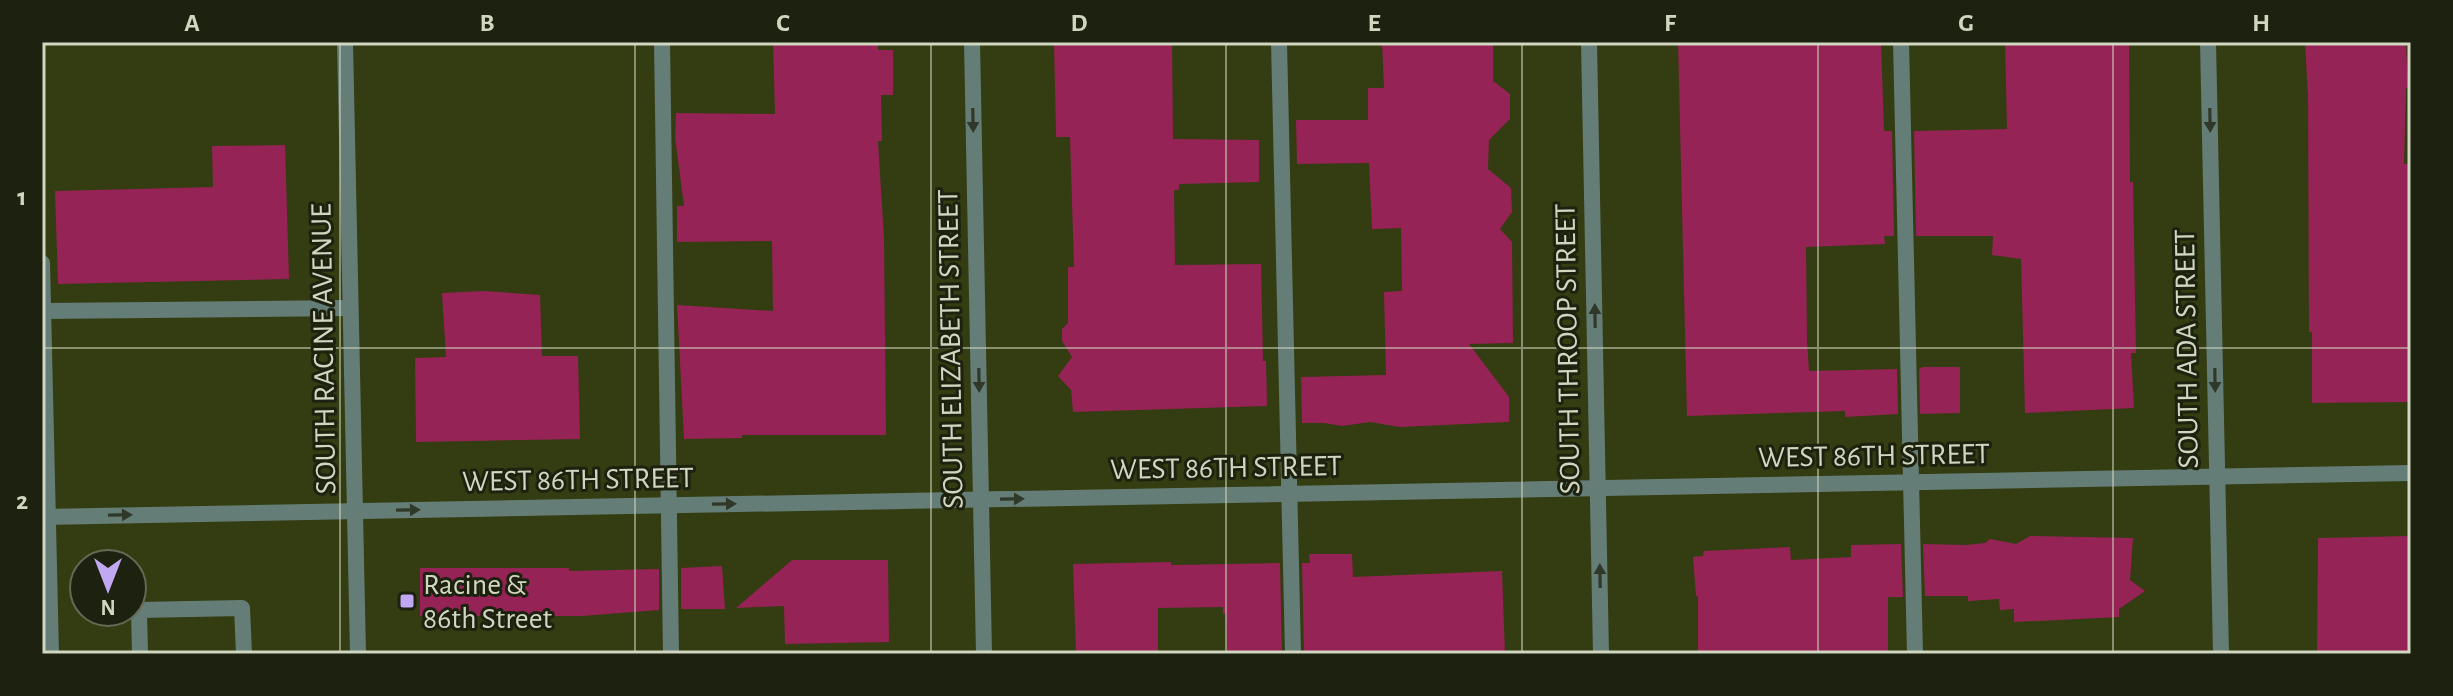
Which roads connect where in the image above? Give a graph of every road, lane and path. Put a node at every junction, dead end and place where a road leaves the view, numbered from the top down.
1 (345, 42) edge
2 (662, 42) edge
3 (972, 42) edge
4 (1279, 42) edge
5 (1589, 42) edge
6 (1901, 42) edge
7 (2208, 42) edge
8 (42, 263) edge
9 (350, 308) junction
10 (43, 311) edge
11 (2411, 473) edge
12 (2217, 476) junction
13 (1911, 482) junction
14 (1598, 487) junction
15 (1291, 493) junction
16 (981, 499) junction
17 (668, 505) junction
18 (355, 511) junction
19 (45, 517) edge
20 (51, 654) edge
21 (140, 654) edge
22 (244, 654) edge
23 (358, 654) edge
24 (671, 654) edge
25 (984, 654) edge
26 (1293, 654) edge
27 (1601, 654) edge
28 (1915, 654) edge
29 (2221, 654) edge

1 - 9 street, SOUTH RACINE AVENUE
2 - 17 street
3 -> 16 street, SOUTH ELIZABETH STREET
4 - 15 street
14 -> 5 street, SOUTH THROOP STREET
6 - 13 street
7 -> 12 street, SOUTH ADA STREET
8 - 10 street
9 - 10 street
9 - 18 street, SOUTH RACINE AVENUE
10 - 19 street
11 - 12 street, WEST 86TH STREET
12 - 13 street, WEST 86TH STREET
12 - 29 street, SOUTH ADA STREET
13 - 14 street, WEST 86TH STREET
13 - 28 street
14 - 15 street, WEST 86TH STREET
27 -> 14 street, SOUTH THROOP STREET
16 -> 15 street, WEST 86TH STREET
15 - 26 street
17 -> 16 street, WEST 86TH STREET
16 - 25 street, SOUTH ELIZABETH STREET
18 -> 17 street, WEST 86TH STREET
17 - 24 street
19 -> 18 street, WEST 86TH STREET
18 - 23 street, SOUTH RACINE AVENUE
19 - 20 street
21 - 22 street

